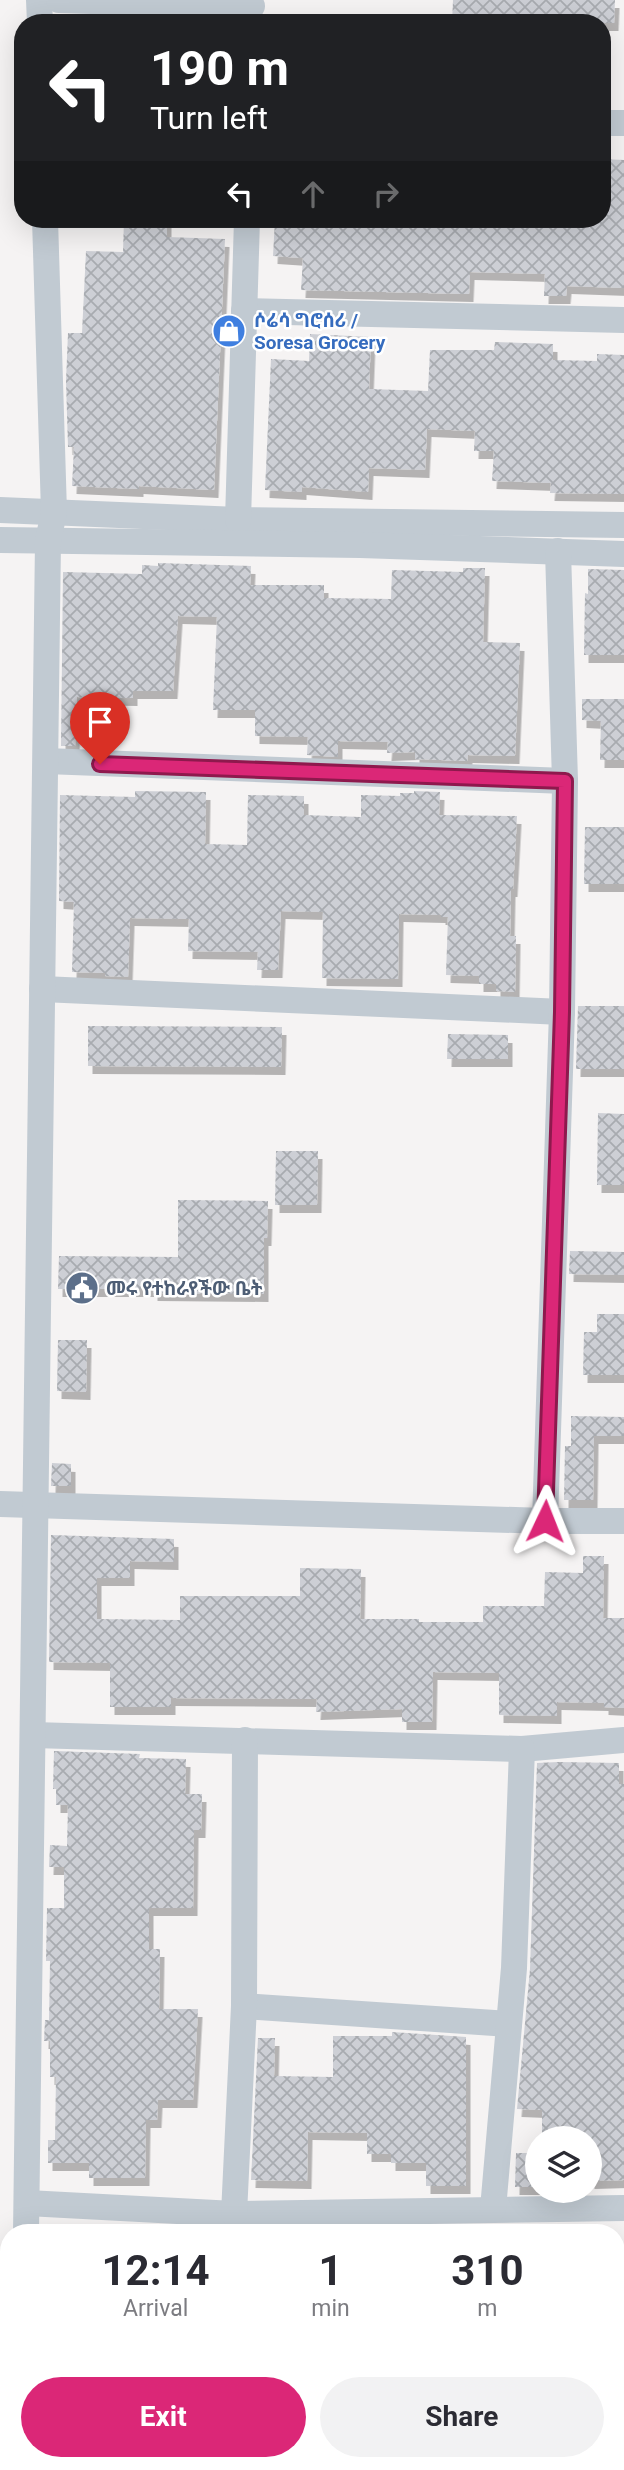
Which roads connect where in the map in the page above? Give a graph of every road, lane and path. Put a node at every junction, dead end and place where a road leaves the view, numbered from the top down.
1 (60, 0) edge
2 (252, 9) edge
3 (45, 228) edge
4 (247, 228) edge
5 (244, 311) junction
6 (624, 320) edge
7 (0, 510) edge
8 (54, 512) junction
9 (238, 520) junction
10 (624, 525) edge
11 (0, 540) edge
12 (48, 541) junction
13 (558, 551) junction
14 (624, 554) edge
15 (46, 761) junction
16 (565, 781) junction
17 (42, 989) junction
18 (562, 1012) junction
19 (0, 1504) edge
20 (36, 1504) junction
21 (545, 1521) junction
22 (624, 1521) edge
23 (33, 1735) junction
24 (245, 1740) junction
25 (624, 1740) edge
26 (522, 1749) junction
27 (244, 2006) junction
28 (509, 2024) junction
29 (27, 2203) junction
30 (624, 2208) edge
31 (493, 2210) junction
32 (234, 2214) junction
33 (26, 2224) edge

1 - 2 street
3 - 8 street
4 - 5 street
5 - 6 street
5 - 9 street
7 - 8 street
8 - 9 street
8 - 12 street
9 - 10 street
11 - 12 street
12 - 13 street
12 - 15 street
13 - 14 street
13 - 16 street
15 - 16 street
15 - 17 street
16 - 18 street
17 - 18 street
17 - 20 street
18 - 21 street
19 - 20 street
20 - 21 street
20 - 23 street
21 - 22 street
23 - 24 street
23 - 29 street
24 - 26 street
24 - 27 street
25 - 26 street
26 - 28 street
27 - 28 street
27 - 32 street
28 - 31 street
29 - 32 street
29 - 33 street
30 - 31 street
31 - 32 street

